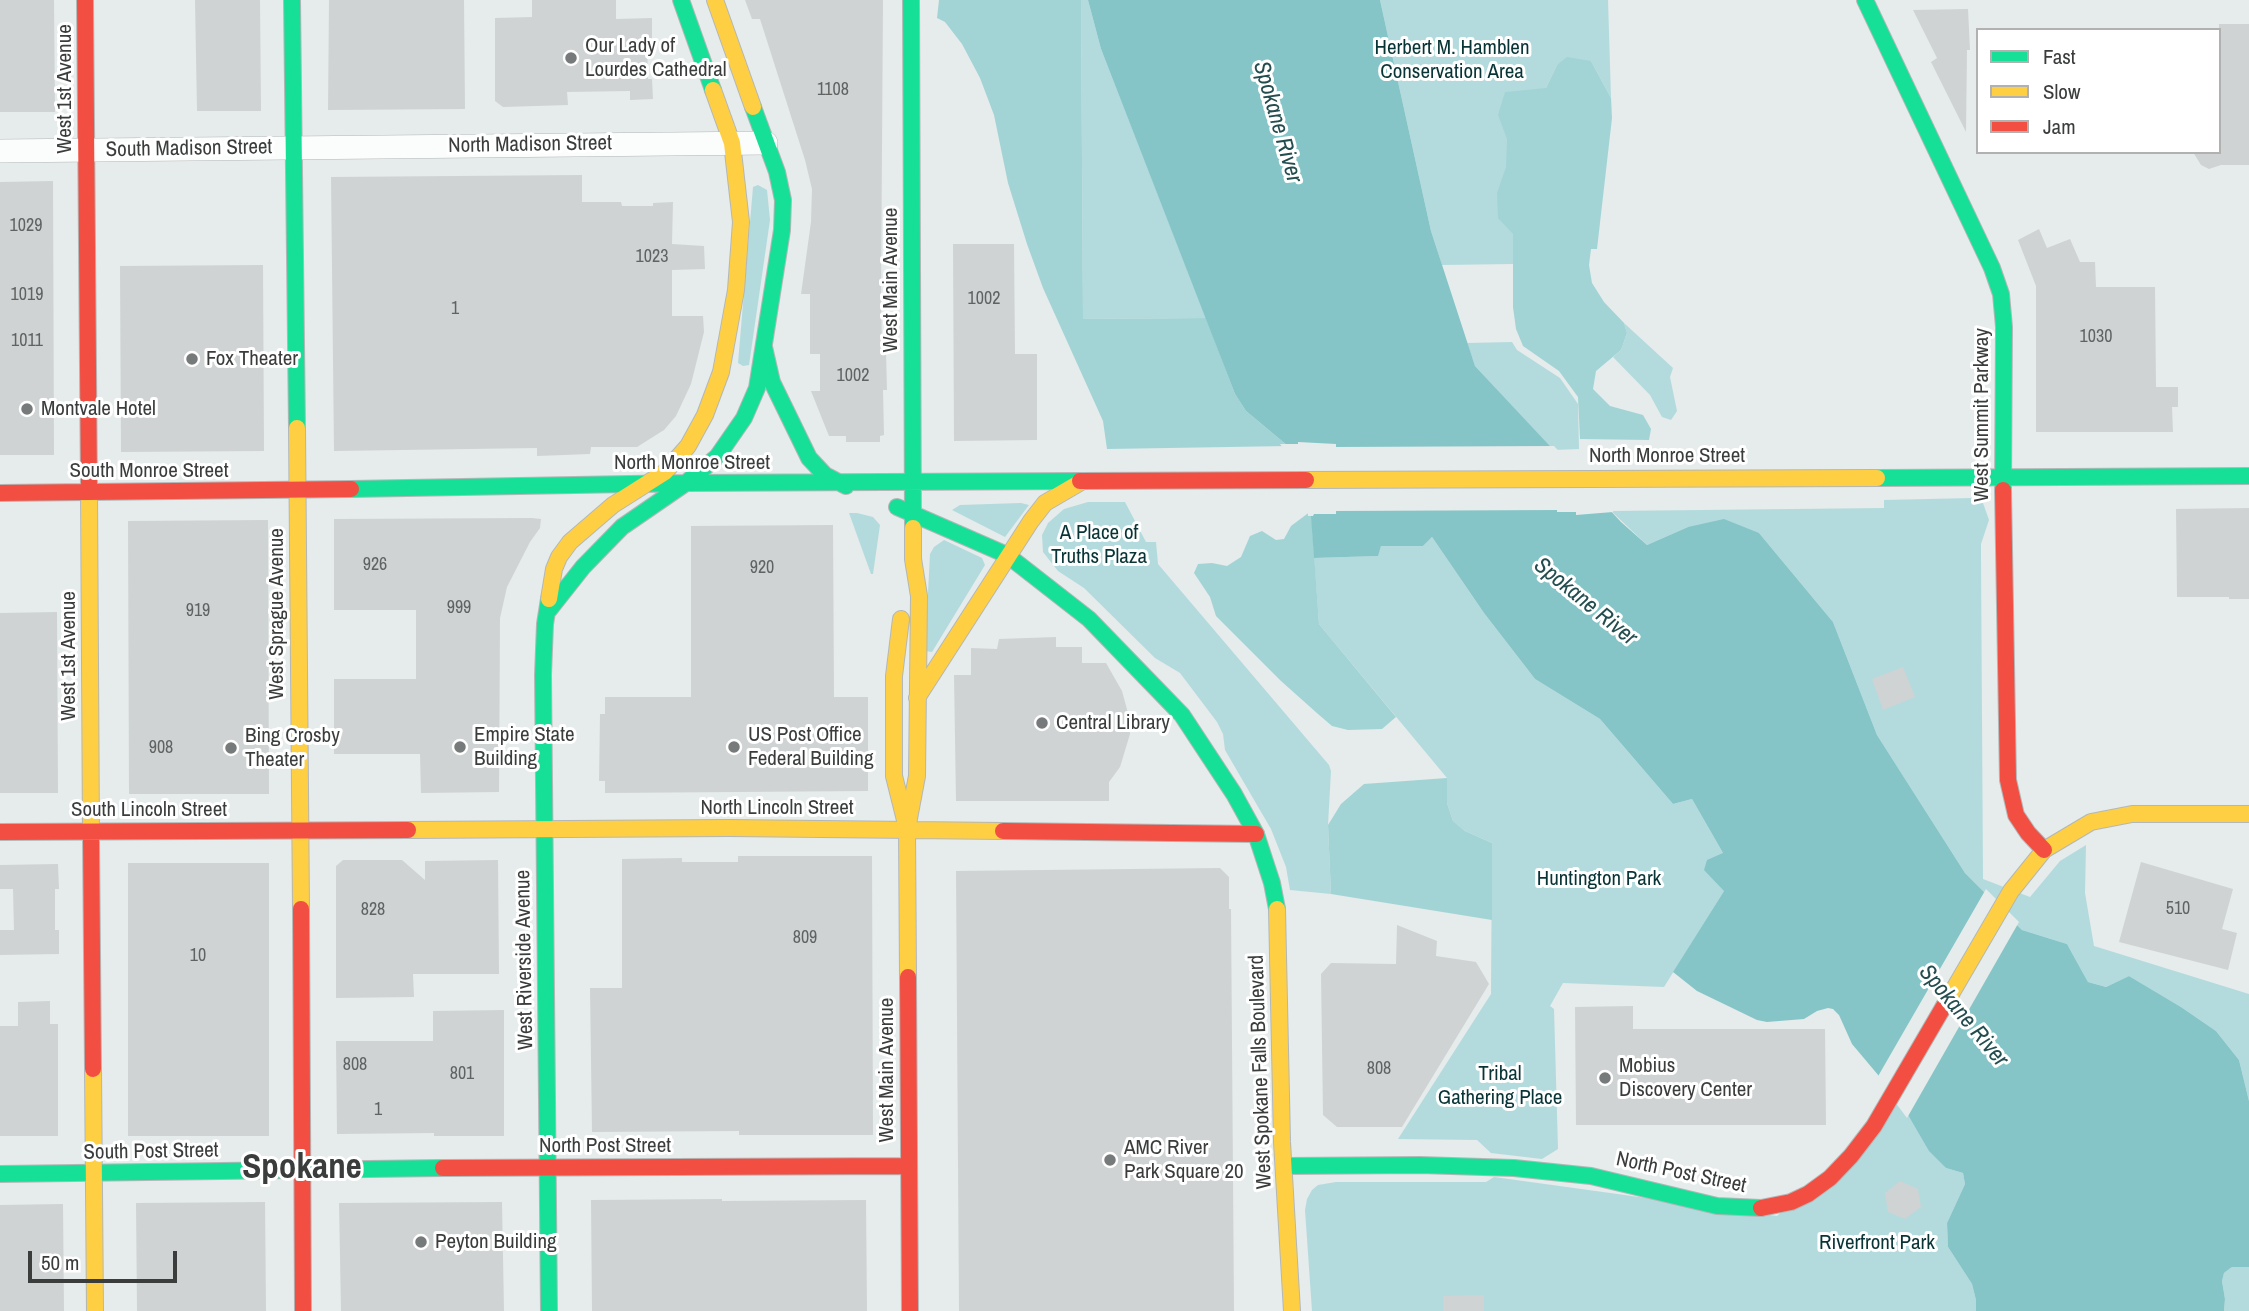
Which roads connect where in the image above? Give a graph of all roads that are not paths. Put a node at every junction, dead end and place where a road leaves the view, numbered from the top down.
1 (85, 0) edge
2 (292, 0) edge
3 (681, 0) edge
4 (715, 0) edge
5 (911, 0) edge
6 (1865, 0) edge
7 (732, 143) junction
8 (766, 143) junction
9 (293, 148) junction
10 (86, 150) junction
11 (0, 151) edge
12 (728, 341) junction
13 (764, 347) junction
14 (2249, 476) edge
15 (2003, 477) junction
16 (1086, 480) junction
17 (914, 482) junction
18 (686, 483) junction
19 (838, 483) junction
20 (648, 484) junction
21 (298, 491) junction
22 (0, 493) edge
23 (89, 493) junction
24 (914, 514) junction
25 (1007, 555) junction
26 (913, 559) junction
27 (549, 610) junction
28 (917, 698) junction
29 (2249, 814) edge
30 (907, 829) junction
31 (545, 830) junction
32 (92, 831) junction
33 (299, 831) junction
34 (0, 832) edge
35 (1256, 834) junction
36 (2044, 850) junction
37 (909, 1166) junction
38 (1283, 1166) junction
39 (549, 1167) junction
40 (302, 1169) junction
41 (0, 1174) edge
42 (94, 1174) junction
43 (95, 1311) edge
44 (303, 1311) edge
45 (549, 1311) edge
46 (910, 1311) edge
47 (1292, 1311) edge

1 - 10 main road, West 1st Avenue
2 - 9 main road, West Sprague Avenue
3 - 7 main road, West Riverside Avenue
4 - 8 main road
5 - 17 main road, West Main Avenue
6 - 15 main road, West Summit Parkway
7 - 8 street, North Madison Street
7 - 9 street, North Madison Street
7 - 12 main road, West Riverside Avenue
8 - 13 main road
9 - 10 street, South Madison Street
9 - 21 main road, West Sprague Avenue
10 - 11 street, South Madison Street
10 - 23 main road, West 1st Avenue
12 - 13 main road
12 - 20 main road, West Riverside Avenue
13 - 18 main road
13 - 19 main road
14 - 15 main road, North Monroe Street
15 - 16 main road, North Monroe Street
15 - 36 main road, West Summit Parkway
16 - 17 main road, North Monroe Street
16 - 25 main road, North Monroe Street
17 - 19 main road, North Monroe Street
17 - 24 main road, West Main Avenue
18 - 19 main road, North Monroe Street
18 - 20 main road, North Monroe Street
18 - 27 main road
19 - 24 main road, West Spokane Falls Boulevard
20 - 21 main road, North Monroe Street
20 - 27 main road, West Riverside Avenue
21 - 23 main road, South Monroe Street
21 - 33 main road, West Sprague Avenue
22 - 23 main road, South Monroe Street
23 - 32 main road, West 1st Avenue
24 - 25 main road, West Spokane Falls Boulevard
24 - 26 main road, West Main Avenue
25 - 28 main road, North Monroe Street
25 - 35 main road, West Spokane Falls Boulevard
26 - 28 main road, West Main Avenue
26 - 30 main road, West Main Avenue
27 - 31 main road, West Riverside Avenue
28 - 30 main road, West Main Avenue
29 - 36 main road
30 - 31 main road, North Lincoln Street
30 - 35 main road, North Lincoln Street
30 - 37 main road, West Main Avenue
31 - 33 main road, North Lincoln Street
31 - 39 main road, West Riverside Avenue
32 - 33 main road, South Lincoln Street
32 - 34 main road, South Lincoln Street
32 - 42 main road, West 1st Avenue
33 - 40 main road, West Sprague Avenue
35 - 38 main road, West Spokane Falls Boulevard
36 - 38 main road, North Post Street
37 - 39 main road, North Post Street
37 - 46 main road, West Main Avenue
38 - 47 main road, West Spokane Falls Boulevard
39 - 40 main road, North Post Street
39 - 45 main road, West Riverside Avenue
40 - 42 main road, South Post Street
40 - 44 main road, West Sprague Avenue
41 - 42 main road, South Post Street
42 - 43 main road, West 1st Avenue

